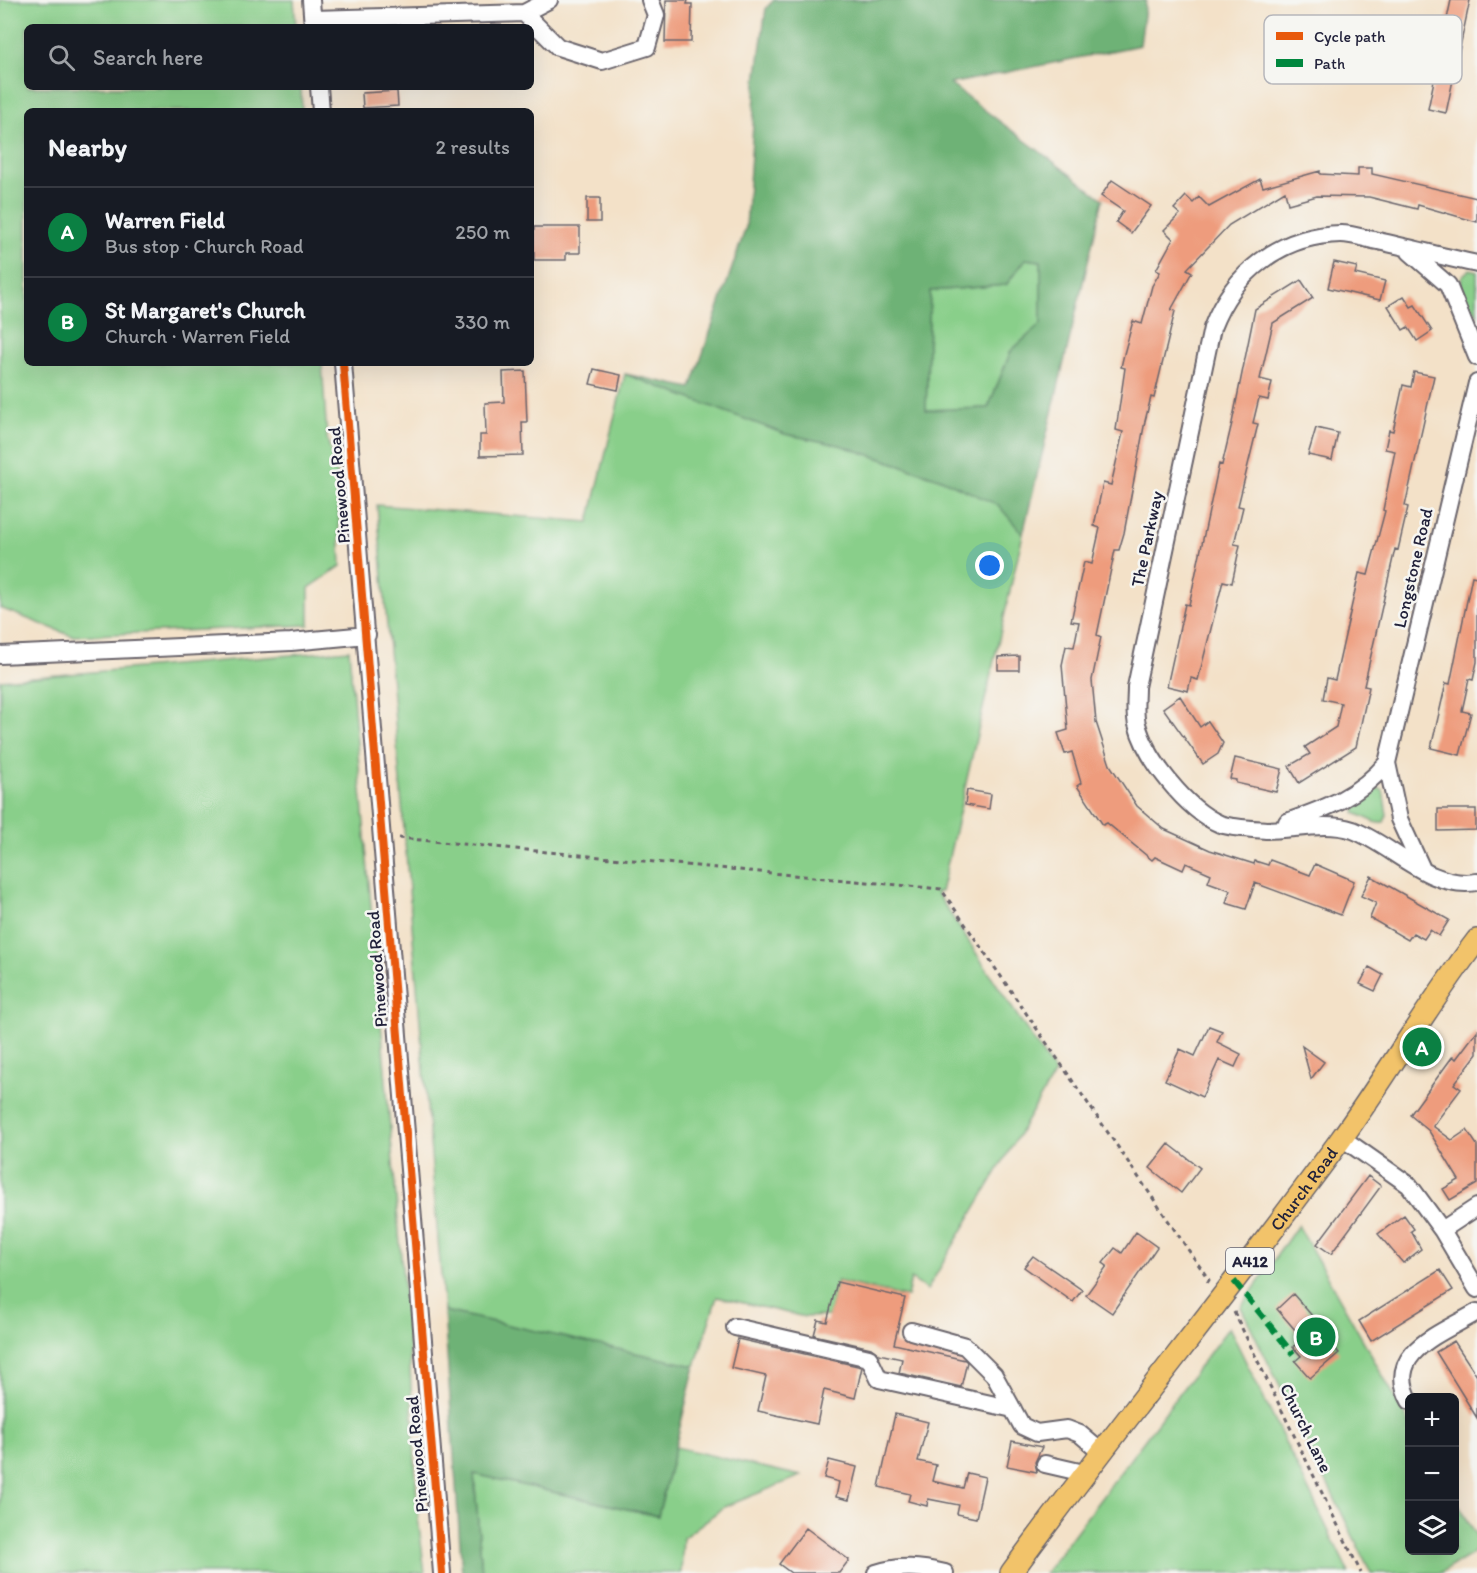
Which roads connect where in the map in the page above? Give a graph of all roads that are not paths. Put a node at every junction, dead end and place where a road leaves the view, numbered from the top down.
1 (311, 0) edge
2 (549, 0) edge
3 (650, 0) edge
4 (524, 13) junction
5 (313, 23) edge
6 (319, 90) edge
7 (321, 108) edge
8 (1402, 246) junction
9 (1477, 264) edge
10 (1477, 357) edge
11 (343, 366) edge
12 (1477, 382) edge
13 (367, 635) junction
14 (0, 655) edge
15 (1387, 763) junction
16 (1266, 830) junction
17 (1422, 870) junction
18 (1477, 882) edge
19 (1477, 940) edge
20 (1342, 1138) junction
21 (1477, 1207) edge
22 (1442, 1230) junction
23 (1477, 1289) edge
24 (1477, 1312) edge
25 (735, 1327) dead end
26 (911, 1331) dead end
27 (1407, 1393) edge
28 (1013, 1409) junction
29 (1100, 1451) junction
30 (1045, 1464) dead end
31 (1084, 1473) junction
32 (442, 1573) edge
33 (876, 1573) edge
34 (945, 1573) edge
35 (1011, 1573) edge

1 - 5 street
2 - 4 street
3 - 4 street
4 - 5 street
6 - 7 street
8 - 9 street, The Parkway
8 - 10 street
8 - 16 street, The Parkway
11 - 13 street, Pinewood Road
12 - 15 street, Longstone Road
13 - 14 street
13 - 32 street, Pinewood Road
15 - 16 street
15 - 17 street
16 - 17 street, The Parkway
17 - 18 street
19 - 20 main road, Church Road / A412
20 - 22 street
20 - 29 main road, Church Road / A412
21 - 22 street
22 - 23 street
24 - 27 street
25 - 28 street
26 - 28 street
28 - 29 street
29 - 31 main road, Church Road / A412
30 - 31 street
31 - 35 main road, Church Road / A412
33 - 34 street

